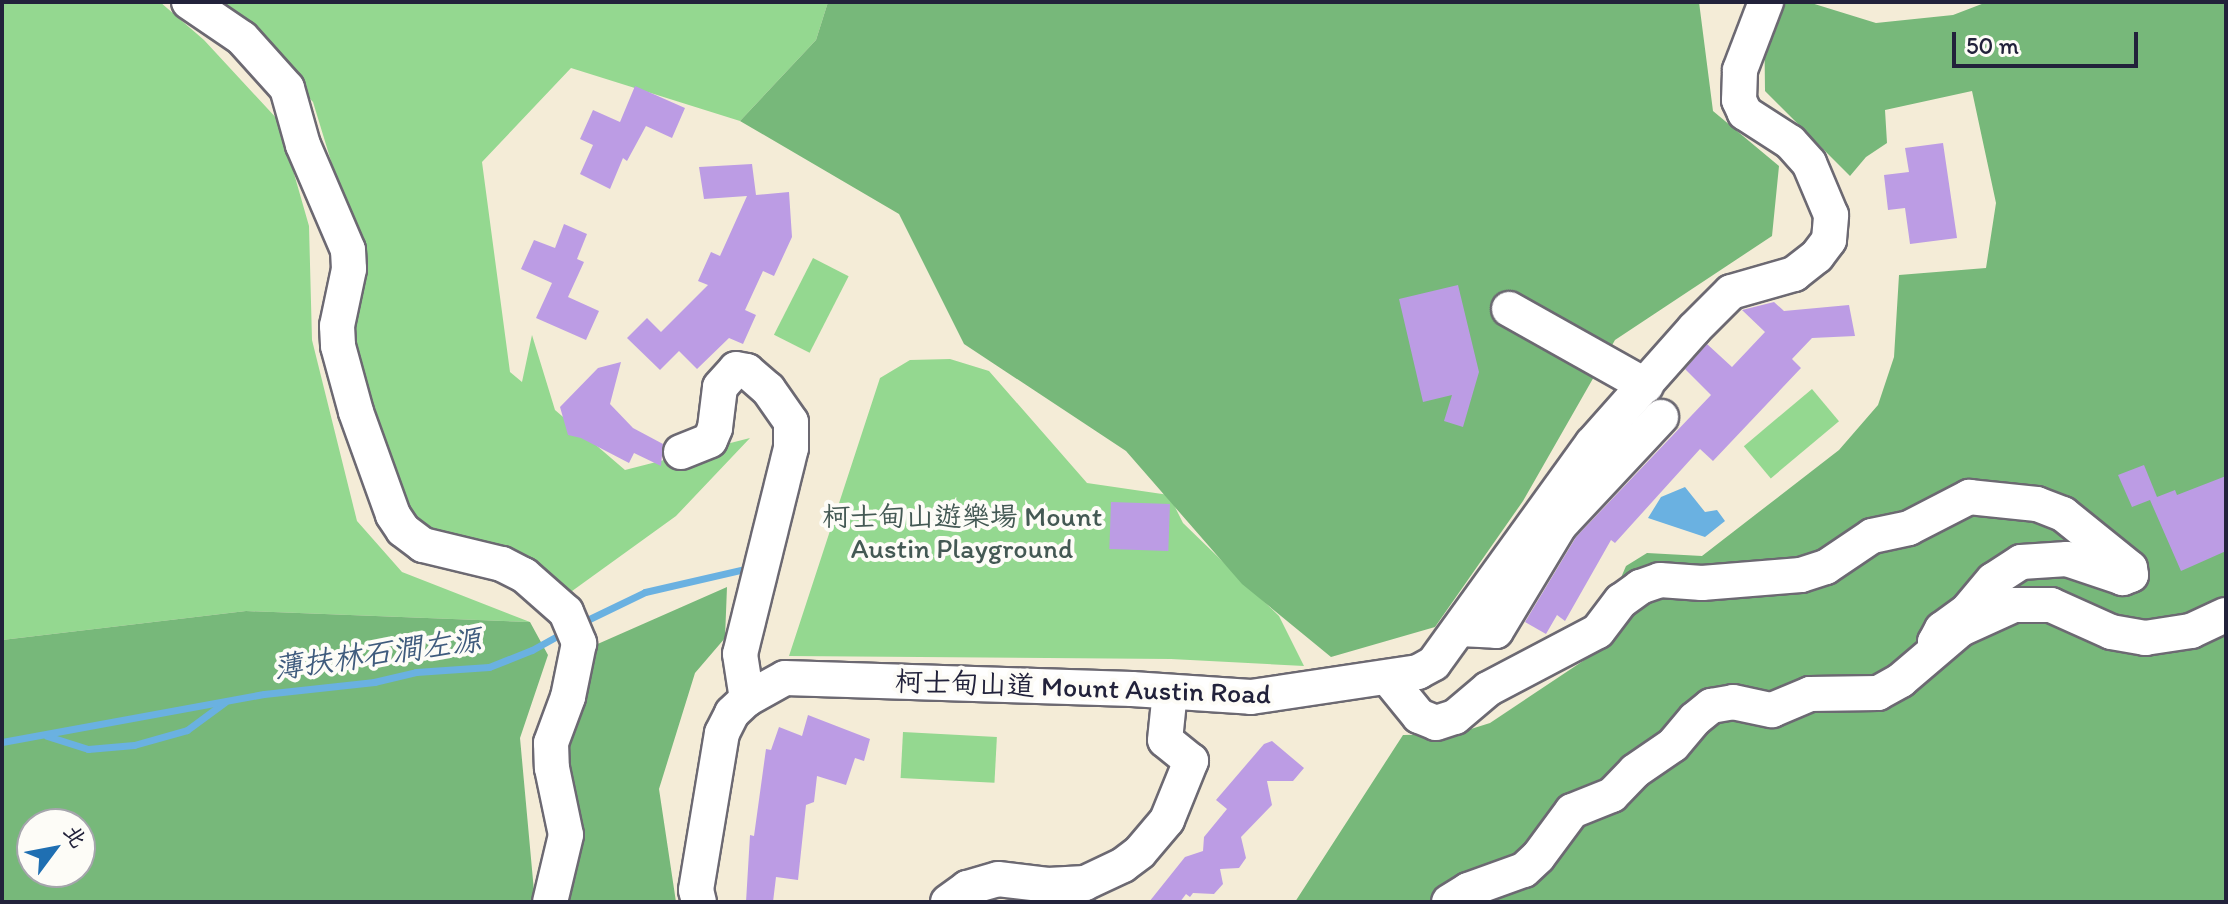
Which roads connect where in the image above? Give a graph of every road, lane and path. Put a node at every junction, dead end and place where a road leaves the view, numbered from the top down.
1 (189, 2) edge
2 (1766, 2) edge
3 (1509, 309) dead end
4 (1646, 386) junction
5 (1661, 417) dead end
6 (681, 452) dead end
7 (2226, 615) edge
8 (1460, 629) junction
9 (1939, 645) junction
10 (1388, 678) junction
11 (1170, 692) junction
12 (747, 699) junction
13 (1070, 894) edge
14 (550, 902) edge
15 (699, 902) edge
16 (948, 902) edge
17 (1449, 902) edge

1 - 14 street
2 - 4 street, 柯士甸山道 Mount Austin Road
3 - 4 street
4 - 8 street, 柯士甸山道 Mount Austin Road
5 - 8 street
6 - 12 street
7 - 9 street
8 - 10 street, 柯士甸山道 Mount Austin Road
9 - 10 street
9 - 17 street
10 - 11 street, 柯士甸山道 Mount Austin Road
11 - 12 street, 柯士甸山道 Mount Austin Road
11 - 13 street
12 - 15 street, 柯士甸山道 Mount Austin Road
13 - 16 street

